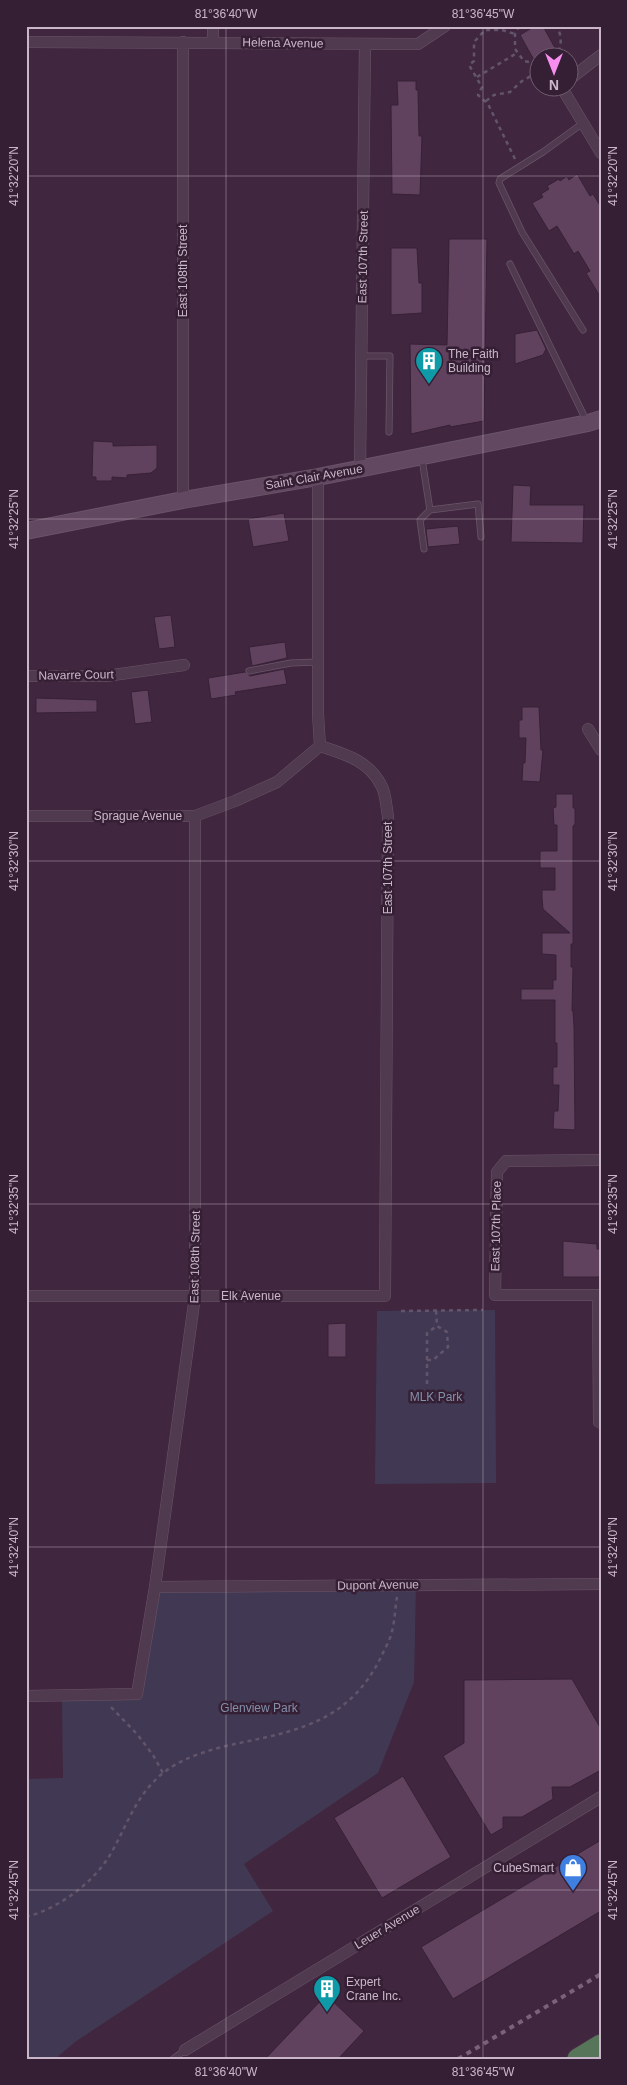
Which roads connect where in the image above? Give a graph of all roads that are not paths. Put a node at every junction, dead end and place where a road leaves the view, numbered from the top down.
1 (213, 26) edge
2 (445, 26) edge
3 (26, 42) edge
4 (183, 42) junction
5 (213, 42) junction
6 (365, 45) junction
7 (601, 55) edge
8 (580, 71) edge
9 (568, 98) edge
10 (583, 123) junction
11 (601, 153) edge
12 (510, 264) dead end
13 (583, 330) dead end
14 (362, 356) junction
15 (597, 423) edge
16 (389, 432) dead end
17 (422, 457) junction
18 (360, 468) junction
19 (318, 477) junction
20 (183, 500) junction
21 (430, 510) junction
22 (26, 531) edge
23 (481, 537) dead end
24 (424, 549) dead end
25 (318, 662) junction
26 (184, 665) dead end
27 (249, 671) dead end
28 (26, 676) edge
29 (588, 729) dead end
30 (320, 746) junction
31 (601, 750) edge
32 (26, 816) edge
33 (196, 816) junction
34 (601, 1160) edge
35 (599, 1295) edge
36 (26, 1296) edge
37 (196, 1296) junction
38 (385, 1296) joint
39 (600, 1423) edge
40 (601, 1584) edge
41 (155, 1587) junction
42 (26, 1696) edge
43 (601, 1797) edge
44 (601, 2045) edge
45 (186, 2050) joint
46 (173, 2059) edge
47 (578, 2059) edge

1 - 5 street
2 - 6 street, Helena Avenue
3 - 4 street, Helena Avenue
4 - 5 street, Helena Avenue
4 - 20 street, East 108th Street
5 - 6 street, Helena Avenue
6 - 14 street, East 107th Street
7 - 8 street
9 - 10 street
10 - 11 street
10 - 13 lane
12 - 15 lane
14 - 16 lane
14 - 18 street, East 107th Street
15 - 17 main road, Saint Clair Avenue
17 - 18 main road, Saint Clair Avenue
17 - 21 lane
18 - 19 main road, Saint Clair Avenue
19 - 20 main road, Saint Clair Avenue
19 - 25 street
20 - 22 main road, Saint Clair Avenue
21 - 23 lane
21 - 24 lane
25 - 27 lane
25 - 30 street
26 - 28 street, Navarre Court
29 - 31 street
30 - 33 street, Sprague Avenue
30 - 38 street, East 107th Street
32 - 33 street, Sprague Avenue
33 - 37 street, East 108th Street
34 - 35 street, East 107th Place
35 - 39 street
36 - 37 street, Elk Avenue
37 - 38 street, Elk Avenue
37 - 41 street, East 108th Street
40 - 41 street, Dupont Avenue
41 - 42 street, East 108th Street
43 - 45 street, Leuer Avenue
44 - 47 highway
45 - 46 lane, Leuer Avenue

